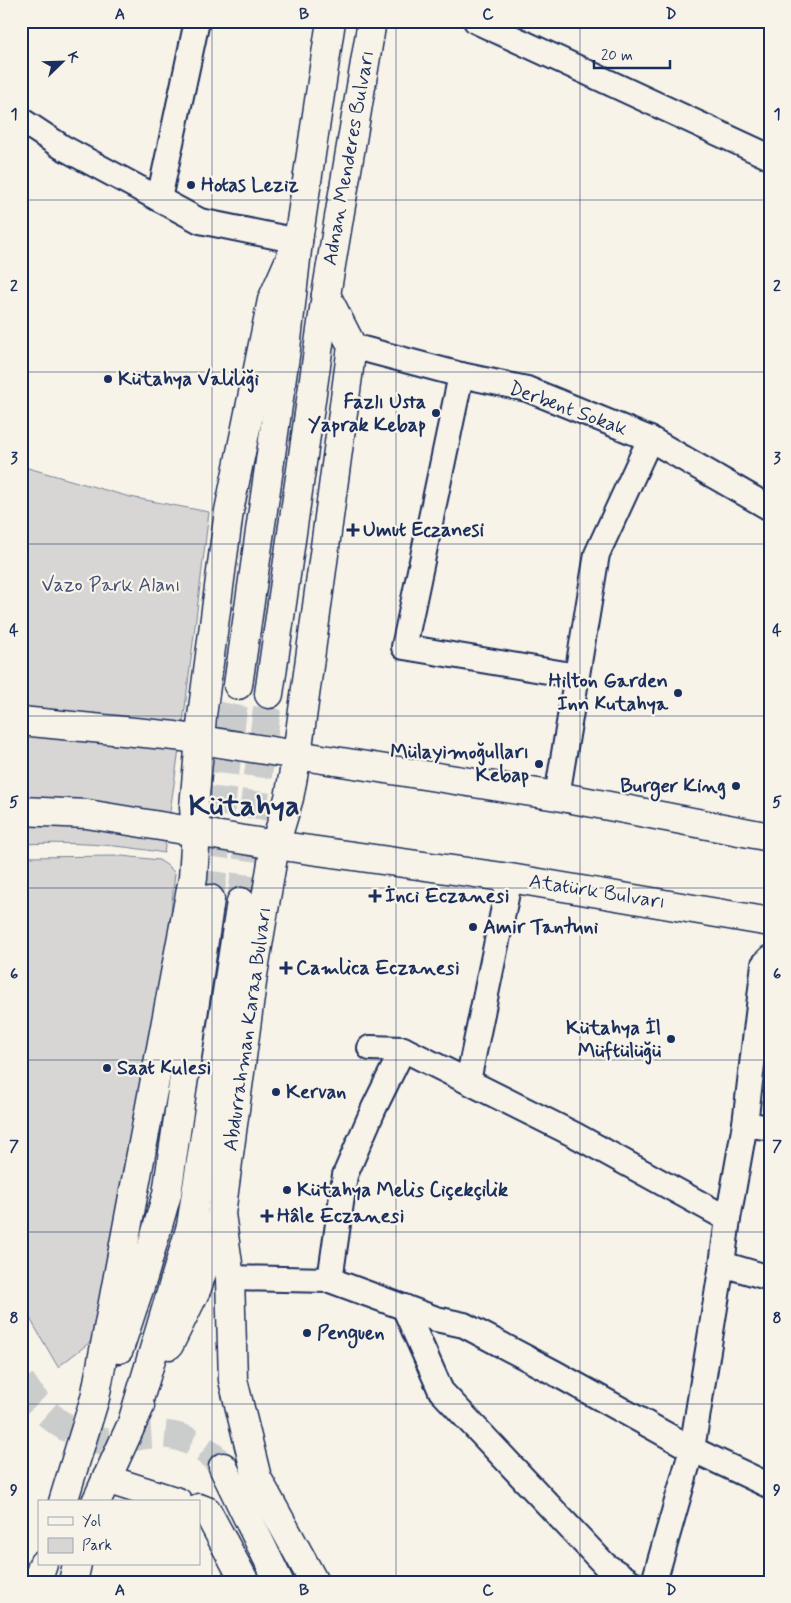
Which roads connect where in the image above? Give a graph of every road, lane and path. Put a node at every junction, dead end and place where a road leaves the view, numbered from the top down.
1 (196, 21) edge
2 (331, 21) edge
3 (372, 21) edge
4 (476, 21) edge
5 (21, 120) edge
6 (770, 157) edge
7 (159, 199) junction
8 (298, 241) junction
9 (326, 295) junction
10 (352, 346) junction
11 (461, 375) junction
12 (650, 439) junction
13 (770, 508) edge
14 (577, 676) junction
15 (238, 685) tunnel mouth
16 (269, 694) tunnel mouth
17 (21, 721) edge
18 (200, 740) junction
19 (297, 755) junction
20 (557, 796) junction
21 (21, 811) edge
22 (196, 832) junction
23 (770, 837) edge
24 (275, 845) junction
25 (510, 878) junction
26 (210, 898) tunnel mouth
27 (241, 902) tunnel mouth
28 (770, 922) edge
29 (770, 958) edge
30 (370, 1048) dead end
31 (402, 1049) junction
32 (468, 1081) junction
33 (746, 1124) junction
34 (770, 1128) edge
35 (221, 1214) junction
36 (728, 1218) junction
37 (722, 1264) junction
38 (230, 1278) junction
39 (770, 1278) edge
40 (330, 1280) junction
41 (404, 1307) junction
42 (95, 1398) junction
43 (132, 1423) junction
44 (692, 1449) junction
45 (224, 1468) tunnel mouth
46 (770, 1486) edge
47 (101, 1490) edge
48 (63, 1500) edge
49 (165, 1500) edge
50 (200, 1508) edge
51 (42, 1566) edge
52 (76, 1566) edge
53 (21, 1571) edge
54 (23, 1582) edge
55 (37, 1582) edge
56 (73, 1582) edge
57 (245, 1582) edge
58 (279, 1582) edge
59 (314, 1582) edge
60 (631, 1582) edge
61 (654, 1582) edge

1 - 7 street
2 - 8 main road, Adnan Menderes Bulvarı
3 - 9 main road, Adnan Menderes Bulvarı
4 - 6 street
5 - 7 street
7 - 8 street
8 - 15 main road
8 - 18 main road
9 - 10 main road
9 - 16 main road, Adnan Menderes Bulvarı
10 - 11 street, Derbent Sokak
10 - 19 main road, Abdurrahman Karaa Bulvarı
11 - 12 street, Derbent Sokak
11 - 14 street
12 - 13 street, Derbent Sokak
12 - 14 street
14 - 20 street
17 - 18 main road
18 - 19 main road
18 - 22 main road
19 - 20 main road
19 - 24 main road, Abdurrahman Karaa Bulvarı
20 - 23 main road
21 - 22 main road, Atatürk Bulvarı
22 - 24 main road, Atatürk Bulvarı
22 - 42 main road
24 - 25 main road, Atatürk Bulvarı
24 - 35 main road, Abdurrahman Karaa Bulvarı
25 - 28 main road, Atatürk Bulvarı
25 - 32 street
26 - 42 main road
27 - 43 main road
29 - 33 street
30 - 31 street
31 - 32 street
31 - 40 street
32 - 36 street
33 - 34 street
33 - 36 street
35 - 38 main road, Abdurrahman Karaa Bulvarı
35 - 43 main road, Abdurrahman Karaa Bulvarı
36 - 37 street
37 - 39 street
37 - 44 street
38 - 40 street
38 - 59 main road, Abdurrahman Karaa Bulvarı
40 - 41 street
41 - 44 street
41 - 60 street
42 - 48 main road
43 - 47 main road
44 - 46 street
44 - 61 street
45 - 58 main road
47 - 49 main road
50 - 57 main road
51 - 55 main road
52 - 56 main road
53 - 54 main road

